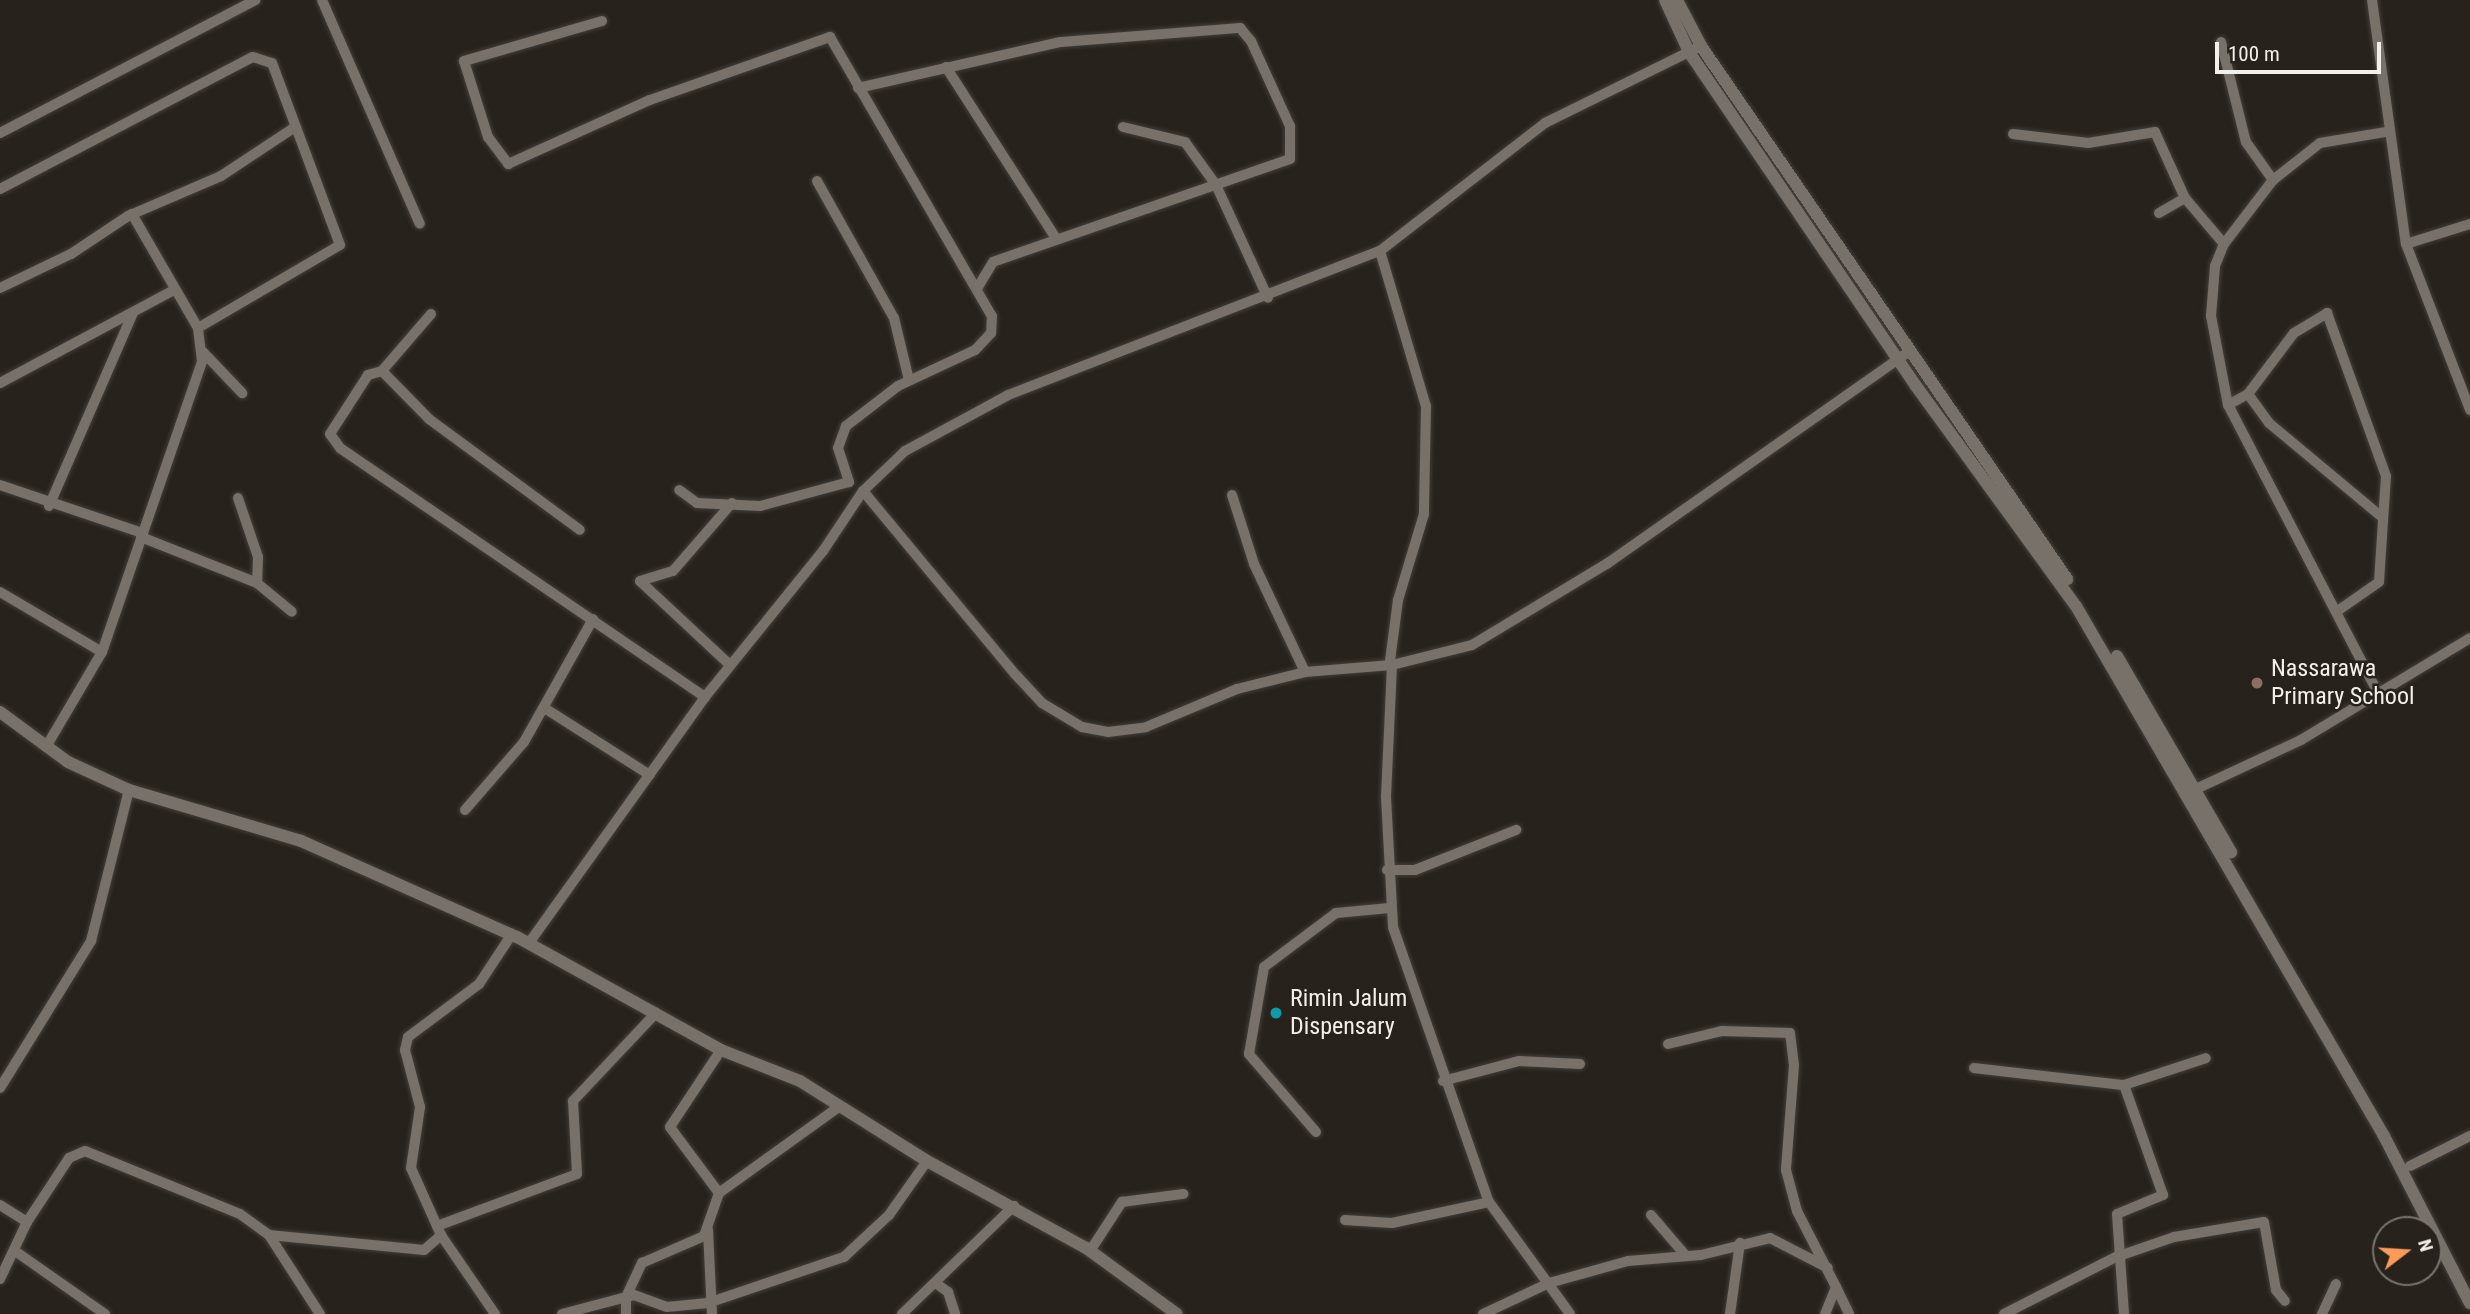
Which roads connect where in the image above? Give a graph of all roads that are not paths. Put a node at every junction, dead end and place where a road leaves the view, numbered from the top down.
1 (256, 0) edge
2 (323, 0) edge
3 (1665, 0) edge
4 (1677, 0) edge
5 (2372, 0) edge
6 (602, 21) dead end
7 (2221, 42) dead end
8 (1695, 49) junction
9 (946, 67) junction
10 (858, 88) junction
11 (1123, 127) dead end
12 (292, 129) junction
13 (2386, 132) junction
14 (0, 133) edge
15 (2013, 134) dead end
16 (2273, 180) junction
17 (817, 181) dead end
18 (1216, 185) junction
19 (0, 189) edge
20 (2185, 198) junction
21 (2159, 213) dead end
22 (132, 215) junction
23 (420, 224) dead end
24 (2470, 225) edge
25 (1055, 237) junction
26 (2224, 244) junction
27 (2406, 244) junction
28 (1380, 251) junction
29 (0, 288) edge
30 (977, 289) junction
31 (174, 290) junction
32 (1268, 298) junction
33 (133, 313) junction
34 (431, 314) dead end
35 (198, 328) junction
36 (203, 352) junction
37 (1903, 356) junction
38 (382, 371) junction
39 (909, 380) junction
40 (0, 383) edge
41 (242, 393) dead end
42 (2248, 394) junction
43 (2228, 405) junction
44 (2470, 410) edge
45 (0, 485) edge
46 (679, 490) dead end
47 (863, 491) junction
48 (1231, 495) dead end
49 (238, 498) dead end
50 (732, 502) junction
51 (49, 506) junction
52 (2383, 518) junction
53 (580, 530) dead end
54 (142, 535) junction
55 (257, 583) junction
56 (0, 592) edge
57 (292, 612) dead end
58 (2336, 612) junction
59 (593, 620) junction
60 (2470, 638) edge
61 (102, 652) junction
62 (1391, 663) junction
63 (730, 665) junction
64 (1305, 672) junction
65 (2377, 691) junction
66 (705, 697) junction
67 (546, 709) junction
68 (0, 712) edge
69 (46, 747) junction
70 (650, 775) junction
71 (2198, 788) junction
72 (129, 790) junction
73 (465, 810) dead end
74 (1516, 830) dead end
75 (1387, 870) junction
76 (1391, 908) junction
77 (512, 934) junction
78 (529, 943) junction
79 (656, 1013) junction
80 (1668, 1044) dead end
81 (721, 1050) junction
82 (2206, 1058) dead end
83 (1580, 1064) dead end
84 (1974, 1068) dead end
85 (0, 1069) edge
86 (9, 1076) junction
87 (1443, 1081) junction
88 (2124, 1085) junction
89 (0, 1088) edge
90 (840, 1106) junction
91 (1316, 1132) dead end
92 (2470, 1136) edge
93 (927, 1161) junction
94 (2410, 1166) junction
95 (719, 1193) junction
96 (1183, 1195) dead end
97 (1489, 1202) junction
98 (0, 1205) edge
99 (1014, 1206) junction
100 (1651, 1214) dead end
101 (707, 1219) junction
102 (1345, 1220) dead end
103 (27, 1222) junction
104 (439, 1230) junction
105 (269, 1234) junction
106 (1740, 1243) junction
107 (15, 1251) junction
108 (1090, 1251) junction
109 (1686, 1256) junction
110 (2116, 1257) junction
111 (1828, 1268) junction
112 (0, 1279) edge
113 (1549, 1283) junction
114 (937, 1284) junction
115 (2336, 1284) dead end
116 (2470, 1284) edge
117 (1836, 1287) junction
118 (626, 1297) junction
119 (2285, 1301) dead end
120 (708, 1303) junction
121 (2470, 1303) edge
122 (105, 1314) edge
123 (320, 1314) edge
124 (495, 1314) edge
125 (562, 1314) edge
126 (626, 1314) edge
127 (712, 1314) edge
128 (902, 1314) edge
129 (955, 1314) edge
130 (1177, 1314) edge
131 (1483, 1314) edge
132 (1570, 1314) edge
133 (1730, 1314) edge
134 (1825, 1314) edge
135 (1849, 1314) edge
136 (2004, 1314) edge
137 (2124, 1314) edge
138 (2322, 1314) edge

1 - 14 street
2 - 23 street
3 - 8 street
4 - 8 street
5 - 13 street
6 - 10 street
7 - 16 street
8 - 28 street
8 - 37 street
9 - 10 street
9 - 18 street
9 - 25 street
10 - 30 street
11 - 18 street
12 - 19 street
12 - 22 street
12 - 35 street
13 - 16 street
13 - 27 street
15 - 20 street
16 - 26 street
17 - 39 street
18 - 25 street
18 - 32 street
20 - 21 street
20 - 26 street
22 - 29 street
22 - 31 street
24 - 27 street
25 - 30 street
26 - 43 street
27 - 44 street
28 - 32 street
28 - 62 street
30 - 39 street
31 - 33 street
31 - 35 street
32 - 47 street
33 - 40 street
33 - 51 street
34 - 38 street
35 - 36 street
36 - 41 street
36 - 54 street
37 - 62 street
37 - 71 street
37 - 121 street
38 - 53 street
38 - 59 street
39 - 50 street
42 - 43 street
42 - 52 street
42 - 52 street
43 - 58 street
45 - 51 street
46 - 50 street
47 - 63 street
47 - 64 street
48 - 64 street
49 - 55 street
50 - 63 street
51 - 54 street
52 - 58 street
54 - 55 street
54 - 61 street
55 - 57 street
56 - 61 street
58 - 65 street
59 - 66 street
59 - 67 street
60 - 65 street
61 - 69 street
62 - 64 street
62 - 75 street
63 - 66 street
65 - 71 street
66 - 70 street
67 - 70 street
67 - 73 street
68 - 69 street
69 - 72 street
70 - 78 street
71 - 94 street
72 - 77 street
72 - 86 street
74 - 75 street
75 - 76 street
76 - 87 street
76 - 91 street
77 - 78 street
77 - 104 street
78 - 79 street
79 - 81 street
79 - 104 street
80 - 111 street
81 - 90 street
81 - 95 street
82 - 88 street
83 - 87 street
84 - 88 street
85 - 86 street
86 - 89 street
87 - 97 street
88 - 110 street
90 - 93 street
90 - 95 street
92 - 94 street
93 - 99 street
93 - 120 street
94 - 116 street
95 - 101 street
96 - 108 street
97 - 102 street
97 - 113 street
98 - 103 street
99 - 108 street
99 - 114 street
100 - 109 street
101 - 118 street
101 - 120 street
103 - 105 street
103 - 107 street
104 - 105 street
104 - 124 street
105 - 123 street
106 - 109 street
106 - 111 street
106 - 133 street
107 - 112 street
107 - 122 street
108 - 130 street
109 - 113 street
110 - 119 street
110 - 136 street
110 - 137 street
111 - 117 street
113 - 131 street
113 - 132 street
114 - 128 street
114 - 129 street
115 - 138 street
117 - 134 street
117 - 135 street
118 - 120 street
118 - 125 street
118 - 126 street
120 - 127 street

